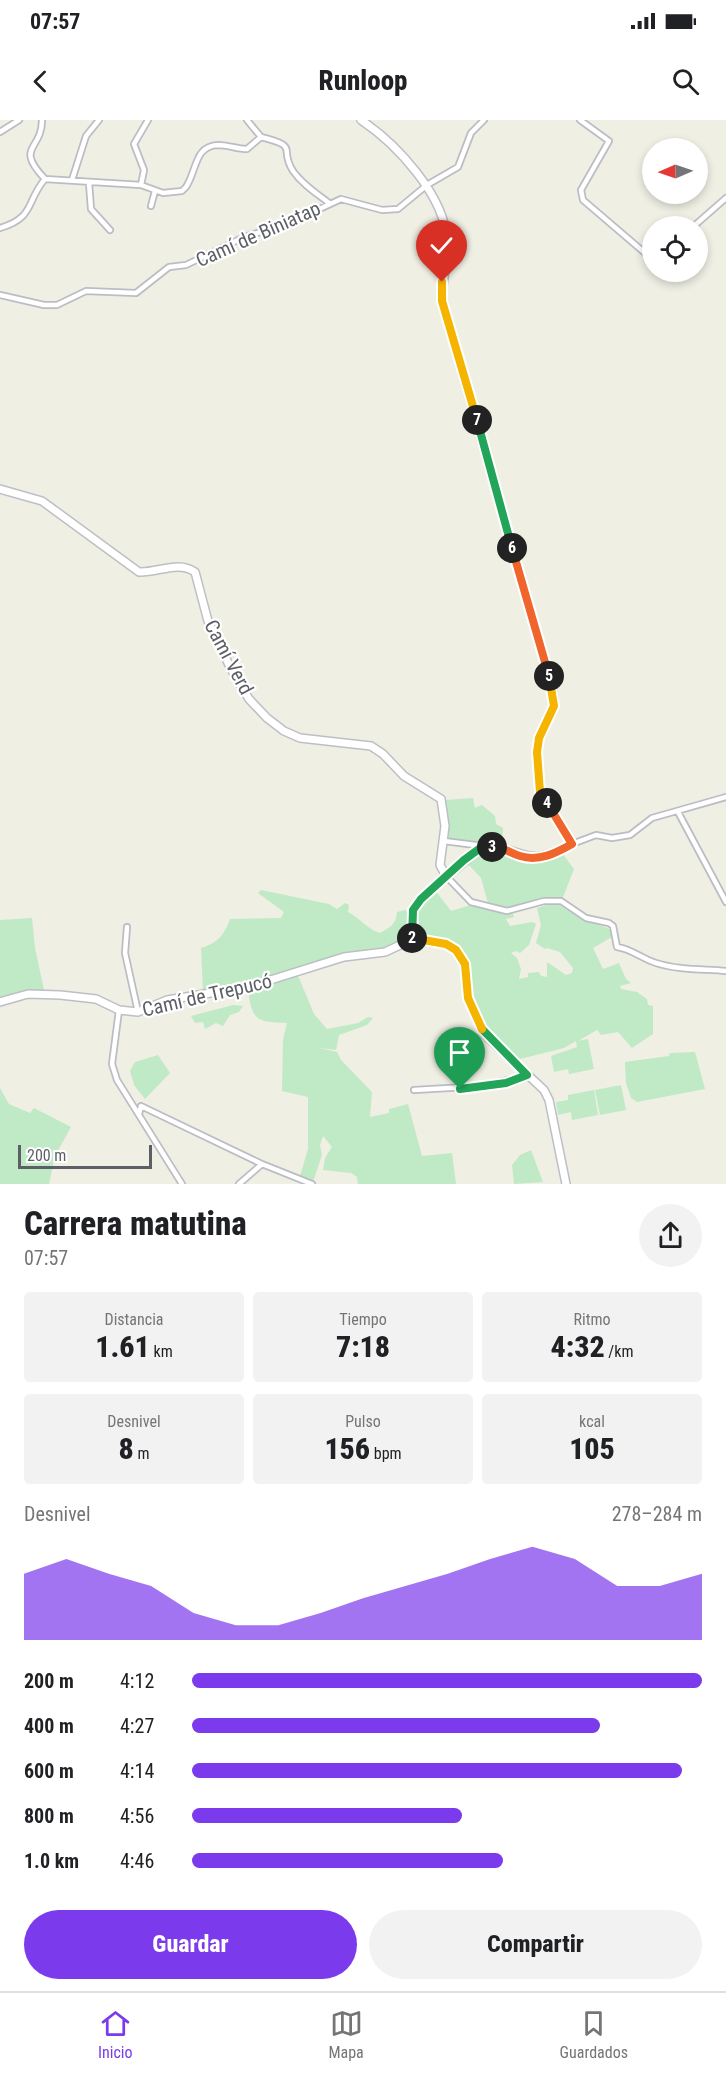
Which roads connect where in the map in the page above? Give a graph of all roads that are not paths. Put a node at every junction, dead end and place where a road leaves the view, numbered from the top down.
1 (19, 120) edge
2 (42, 120) edge
3 (99, 120) edge
4 (148, 120) edge
5 (247, 120) edge
6 (361, 120) edge
7 (484, 120) edge
8 (580, 120) edge
9 (0, 132) edge
10 (261, 137) junction
11 (45, 179) junction
12 (72, 180) junction
13 (89, 183) junction
14 (141, 185) junction
15 (427, 185) junction
16 (155, 191) junction
17 (726, 198) edge
18 (329, 203) junction
19 (151, 206) dead end
20 (705, 216) edge
21 (0, 228) edge
22 (110, 230) dead end
23 (642, 250) edge
24 (0, 295) edge
25 (0, 489) edge
26 (726, 797) edge
27 (678, 812) junction
28 (444, 841) junction
29 (572, 844) junction
30 (483, 846) junction
31 (446, 876) junction
32 (726, 902) edge
33 (127, 927) dead end
34 (411, 940) junction
35 (726, 971) edge
36 (0, 1002) edge
37 (119, 1010) junction
38 (138, 1012) junction
39 (527, 1075) junction
40 (414, 1090) dead end
41 (138, 1114) junction
42 (262, 1164) junction
43 (182, 1184) edge
44 (239, 1184) edge
45 (312, 1184) edge
46 (566, 1184) edge

1 - 9 street
2 - 11 street
3 - 12 street
4 - 14 street
5 - 10 street
6 - 15 street
7 - 15 street, Camí de Biniatap
8 - 23 street
10 - 16 street
10 - 18 street
11 - 12 street
11 - 21 street
12 - 13 street
13 - 14 street
13 - 22 street
14 - 16 street
15 - 18 street, Camí de Biniatap
15 - 29 street
16 - 19 street
17 - 20 street
18 - 24 street, Camí de Biniatap
25 - 28 street, Camí Verd
26 - 27 street
27 - 29 street
27 - 32 street
28 - 30 street
28 - 31 street, Camí Verd
29 - 30 street
30 - 31 street
31 - 34 street
31 - 35 street
33 - 38 street
34 - 38 street, Camí de Trepucó
34 - 39 street
36 - 37 street, Camí de Trepucó
37 - 38 street, Camí de Trepucó
37 - 41 street
39 - 40 street
39 - 46 street
41 - 42 street
41 - 43 street
42 - 44 street
42 - 45 street

